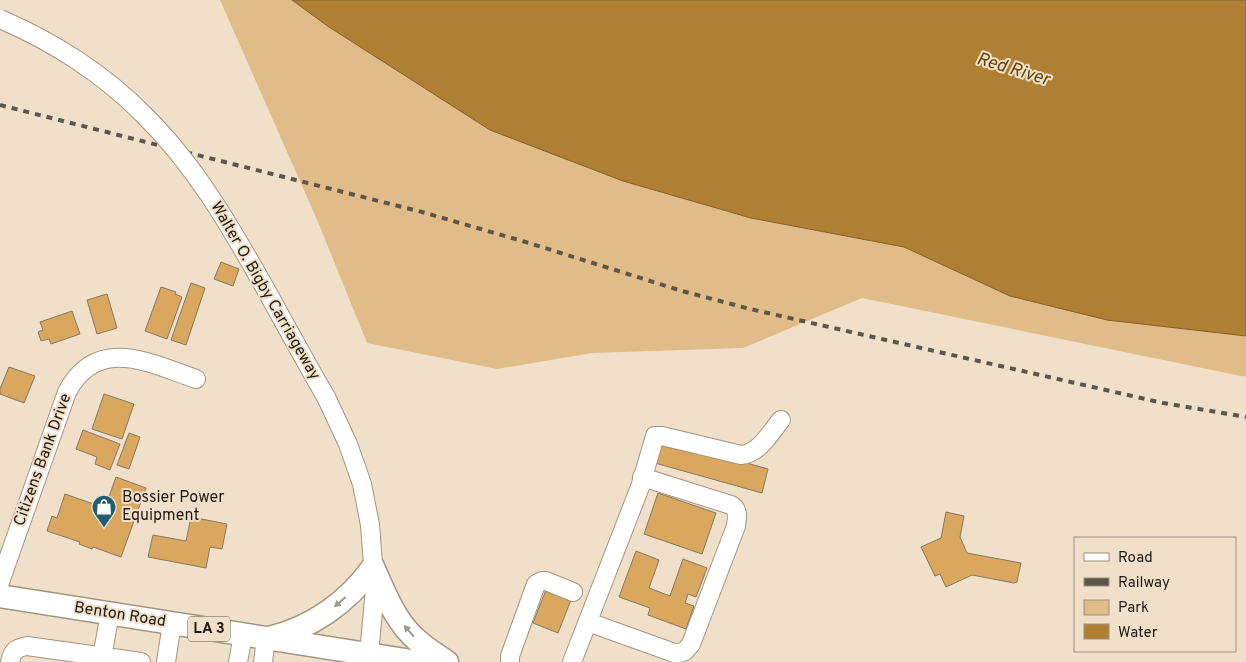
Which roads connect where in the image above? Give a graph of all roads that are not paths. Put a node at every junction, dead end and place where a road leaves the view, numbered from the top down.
1 (0, 19) edge
2 (196, 379) dead end
3 (781, 420) dead end
4 (642, 477) junction
5 (373, 566) junction
6 (0, 582) edge
7 (573, 592) dead end
8 (0, 596) edge
9 (110, 613) junction
10 (588, 622) junction
11 (172, 623) junction
12 (243, 635) junction
13 (266, 638) junction
14 (330, 655) edge
15 (102, 656) junction
16 (11, 658) edge
17 (382, 658) edge
18 (676, 658) edge
19 (140, 662) edge
20 (166, 662) edge
21 (238, 662) edge
22 (262, 662) edge
23 (418, 662) edge
24 (447, 662) edge
25 (510, 662) edge
26 (572, 662) edge

1 - 5 street, Walter O. Bigby Carriageway, bridge
2 - 6 street, Citizens Bank Drive
3 - 4 street
4 - 10 street
4 - 18 street
5 -> 13 main road
5 - 17 street, Walter O. Bigby Carriageway
24 -> 5 main road
7 - 25 street
8 - 9 main road, Benton Road / LA 3
9 - 11 main road, Benton Road / LA 3
9 - 15 street
10 - 18 street
10 - 26 street
11 - 12 main road, Benton Road / LA 3
11 - 20 street
12 - 13 main road, Benton Road / LA 3
12 - 21 street
13 - 14 main road, Benton Road / LA 3
13 - 22 street
14 - 17 main road, Benton Road / LA 3
15 - 16 street
15 - 19 street
17 - 23 main road, Benton Road / LA 3

